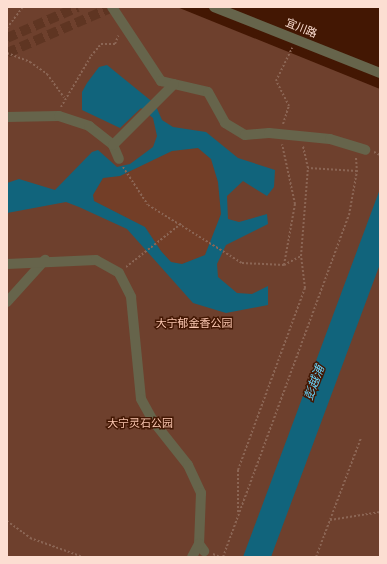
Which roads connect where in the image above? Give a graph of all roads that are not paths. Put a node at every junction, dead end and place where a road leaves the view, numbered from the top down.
1 (112, 7) edge
2 (214, 7) edge
3 (380, 73) edge
4 (174, 84) junction
5 (7, 117) edge
6 (113, 145) junction
7 (361, 149) road end
8 (119, 159) dead end
9 (45, 260) junction
10 (7, 264) edge
11 (7, 302) edge
12 (192, 557) edge

1 - 4 street
2 - 3 street, 宜川路
4 - 6 street
4 - 7 street
5 - 6 street
6 - 8 street
9 - 10 street
9 - 11 street
9 - 12 street

